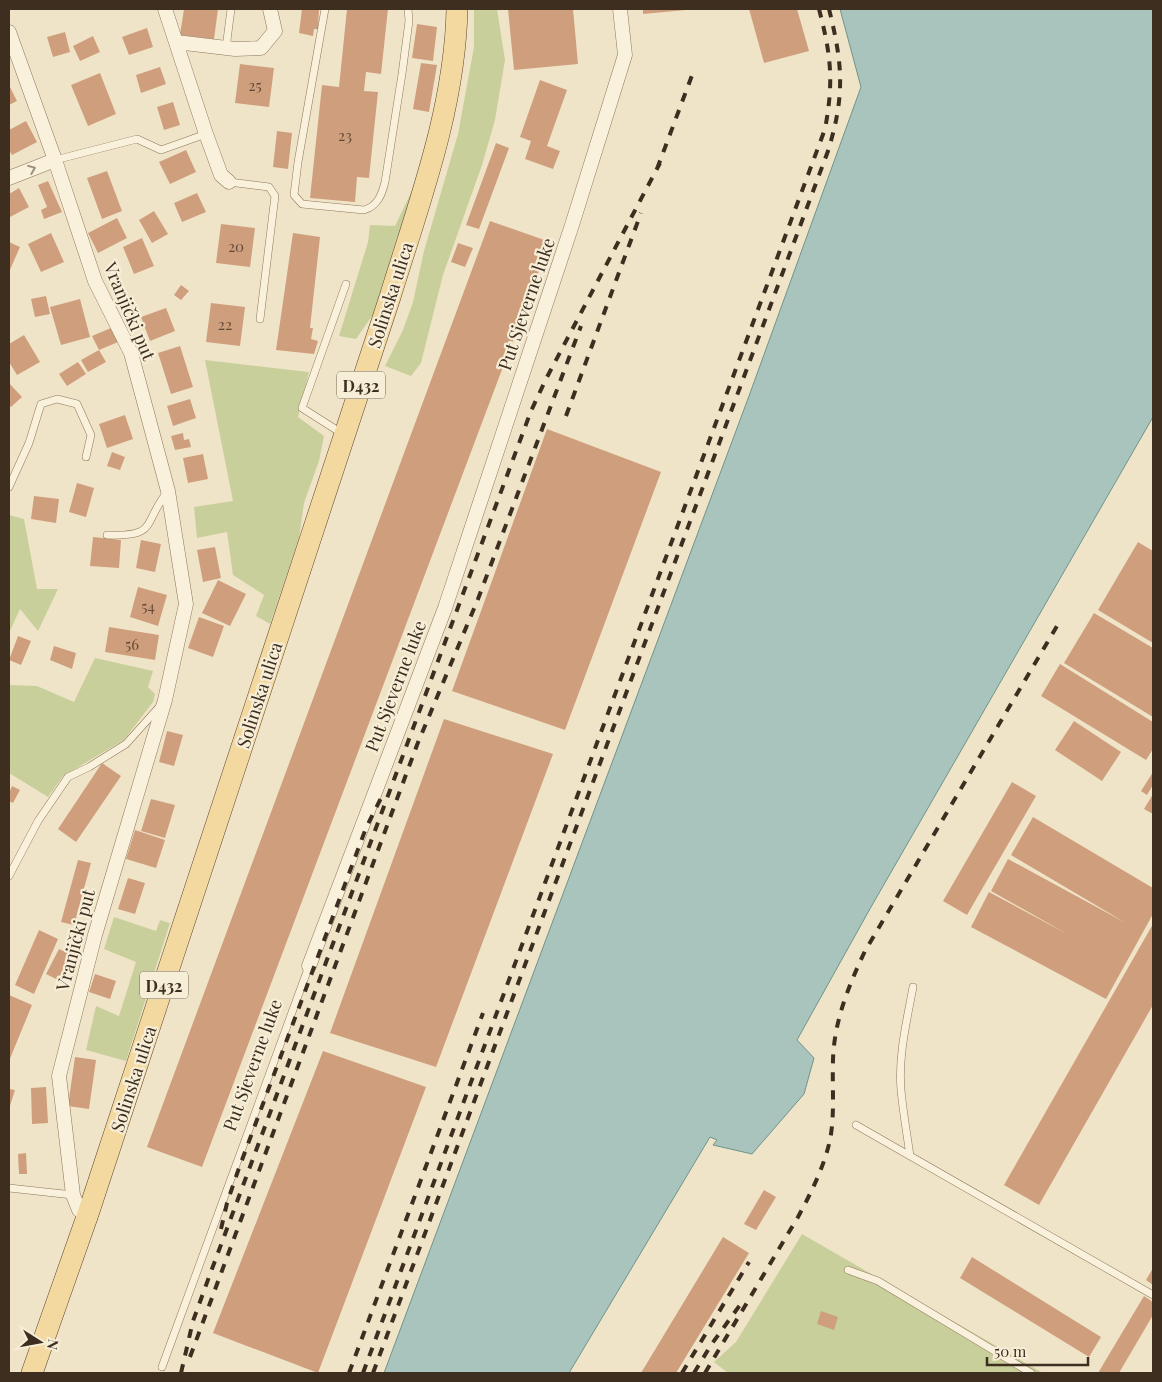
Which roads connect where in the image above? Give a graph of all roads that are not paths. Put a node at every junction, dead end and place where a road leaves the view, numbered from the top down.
1 (165, 9) edge
2 (231, 9) edge
3 (270, 9) edge
4 (326, 9) edge
5 (408, 9) edge
6 (458, 9) edge
7 (620, 9) edge
8 (9, 33) edge
9 (176, 42) junction
10 (226, 48) junction
11 (206, 134) junction
12 (55, 160) junction
13 (9, 178) edge
14 (228, 182) joint
15 (346, 284) dead end
16 (260, 319) dead end
17 (345, 436) junction
18 (86, 457) dead end
19 (9, 487) edge
20 (168, 491) junction
21 (107, 535) dead end
22 (165, 700) junction
23 (9, 876) edge
24 (309, 966) joint
25 (913, 987) dead end
26 (856, 1125) dead end
27 (910, 1156) junction
28 (9, 1188) edge
29 (73, 1195) junction
30 (88, 1214) junction
31 (848, 1270) dead end
32 (1153, 1295) edge
33 (162, 1366) dead end
34 (32, 1373) edge
35 (1031, 1373) edge

1 - 9 street
2 - 10 lane
3 - 10 street
4 - 5 lane
6 - 17 main road, Solinska ulica / D432
7 - 24 street, Put Sjeverne luke
8 - 12 street, Vranjički put
9 - 10 street
9 - 11 street
11 - 12 lane
11 - 14 street
13 -> 12 street
12 - 20 street, Vranjički put
14 - 16 lane
15 - 17 lane
17 - 30 main road, Solinska ulica / D432
18 - 19 lane
20 - 21 lane
20 - 22 street, Vranjički put
22 - 23 lane, Vranjički put
22 - 29 street, Vranjički put
24 - 33 lane, Put Sjeverne luke
25 - 27 lane
26 - 27 lane
27 - 32 lane
28 - 29 lane
29 - 30 street
30 - 34 main road, Solinska ulica / D432
31 - 35 lane

